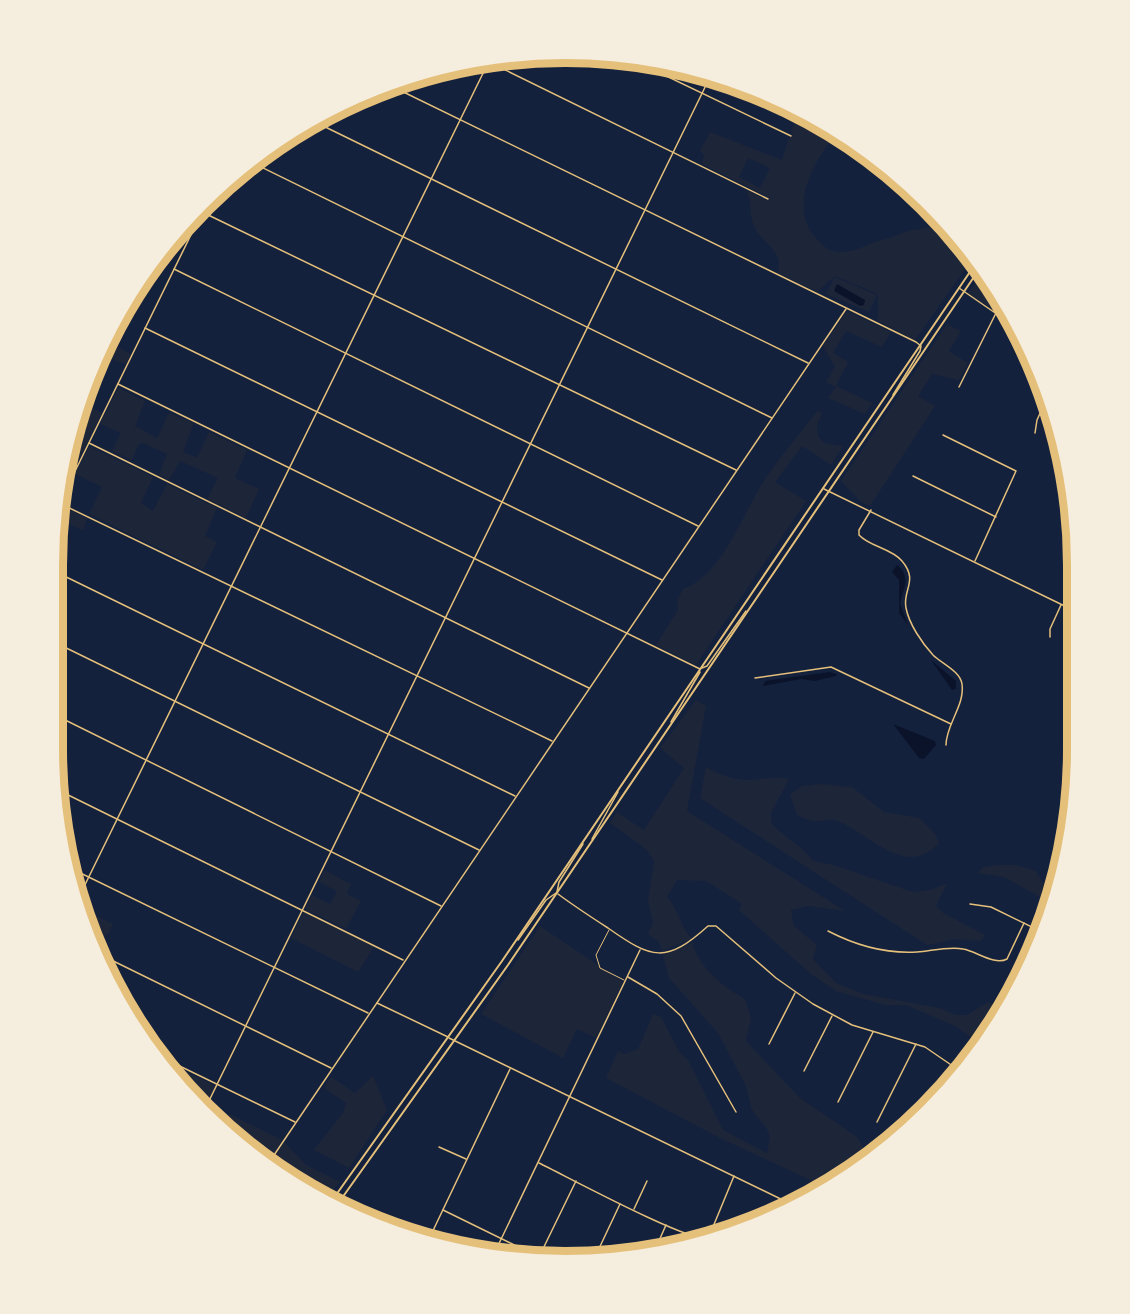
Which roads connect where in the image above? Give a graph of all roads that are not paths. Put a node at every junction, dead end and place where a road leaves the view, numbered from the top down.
1 (502, 67) edge
2 (484, 70) edge
3 (657, 72) edge
4 (707, 84) edge
5 (401, 91) edge
6 (702, 94) junction
7 (461, 119) junction
8 (322, 126) edge
9 (791, 136) dead end
10 (674, 152) junction
11 (260, 166) edge
12 (432, 179) junction
13 (768, 199) dead end
14 (645, 210) junction
15 (206, 214) edge
16 (195, 226) edge
17 (404, 237) junction
18 (617, 268) junction
19 (174, 269) junction
20 (971, 270) edge
21 (975, 276) edge
22 (959, 288) junction
23 (963, 292) junction
24 (375, 295) junction
25 (846, 309) junction
26 (996, 313) junction
27 (1002, 317) edge
28 (588, 327) junction
29 (145, 328) junction
30 (920, 345) junction
31 (347, 353) junction
32 (809, 364) junction
33 (118, 384) junction
34 (560, 385) junction
35 (959, 387) dead end
36 (889, 402) junction
37 (1042, 410) edge
38 (318, 411) junction
39 (773, 418) junction
40 (1035, 432) dead end
41 (944, 435) dead end
42 (89, 443) junction
43 (531, 444) junction
44 (290, 468) junction
45 (737, 470) junction
46 (913, 476) dead end
47 (71, 480) edge
48 (823, 488) junction
49 (829, 492) junction
50 (503, 503) junction
51 (66, 507) edge
52 (871, 510) junction
53 (996, 517) junction
54 (699, 526) junction
55 (262, 528) junction
56 (475, 559) junction
57 (975, 561) junction
58 (63, 575) edge
59 (663, 580) junction
60 (232, 586) junction
61 (1062, 604) junction
62 (752, 606) junction
63 (1067, 607) edge
64 (445, 619) junction
65 (627, 633) junction
66 (1050, 637) dead end
67 (203, 645) junction
68 (63, 646) edge
69 (701, 669) junction
70 (417, 677) junction
71 (755, 678) dead end
72 (590, 688) junction
73 (176, 702) junction
74 (63, 719) edge
75 (952, 724) junction
76 (668, 729) junction
77 (389, 735) junction
78 (553, 742) junction
79 (946, 745) dead end
80 (147, 760) junction
81 (618, 791) junction
82 (65, 794) edge
83 (360, 794) junction
84 (516, 797) junction
85 (118, 820) junction
86 (584, 840) junction
87 (589, 846) junction
88 (480, 850) junction
89 (332, 851) junction
90 (78, 872) edge
91 (89, 877) junction
92 (83, 889) edge
93 (557, 893) junction
94 (970, 904) dead end
95 (442, 906) junction
96 (303, 910) junction
97 (1024, 923) junction
98 (1034, 928) edge
99 (609, 929) junction
100 (828, 931) dead end
101 (513, 945) junction
102 (640, 950) junction
103 (109, 959) edge
104 (404, 960) junction
105 (274, 968) junction
106 (627, 977) junction
107 (625, 980) junction
108 (795, 992) junction
109 (376, 1002) junction
110 (369, 1014) junction
111 (833, 1015) junction
112 (247, 1026) junction
113 (873, 1031) junction
114 (448, 1037) junction
115 (454, 1040) junction
116 (916, 1043) junction
117 (769, 1044) dead end
118 (174, 1063) edge
119 (954, 1066) edge
120 (510, 1067) junction
121 (332, 1069) junction
122 (804, 1071) dead end
123 (218, 1085) junction
124 (569, 1096) junction
125 (209, 1102) edge
126 (838, 1102) dead end
127 (736, 1112) dead end
128 (295, 1122) junction
129 (877, 1122) dead end
130 (439, 1148) dead end
131 (273, 1157) edge
132 (467, 1160) junction
133 (538, 1163) junction
134 (734, 1176) junction
135 (576, 1181) junction
136 (647, 1181) dead end
137 (336, 1195) edge
138 (342, 1198) edge
139 (784, 1200) edge
140 (621, 1203) junction
141 (443, 1210) junction
142 (634, 1210) junction
143 (666, 1225) junction
144 (713, 1228) edge
145 (432, 1233) edge
146 (691, 1235) edge
147 (502, 1238) junction
148 (659, 1242) edge
149 (498, 1247) edge
150 (524, 1249) edge
151 (542, 1250) edge
152 (598, 1250) edge

1 - 10 street
2 - 7 street
3 - 6 street
4 - 6 street
5 - 7 street
6 - 9 street
6 - 10 street
7 - 12 street
7 - 14 street
8 - 12 street
10 - 13 street
10 - 14 street
11 - 17 street
12 - 17 street
12 - 18 street
14 - 18 street
14 - 25 street
15 - 24 street
16 - 19 street
17 - 24 street
17 - 28 street
18 - 28 street
18 - 32 street
19 - 29 street
19 - 31 street
20 - 22 highway
21 - 23 highway
22 - 23 street
22 - 30 highway
23 - 26 street
23 - 36 highway
24 - 31 street
24 - 34 street
25 - 30 street
25 - 32 street
26 - 27 street
26 - 35 street
28 - 34 street
28 - 39 street
29 - 33 street
29 - 38 street
30 - 36 street
30 - 48 highway
31 - 38 street
31 - 43 street
32 - 39 street
33 - 42 street
33 - 44 street
34 - 43 street
34 - 45 street
36 - 49 highway
37 - 40 street
38 - 44 street
38 - 50 street
39 - 45 street
41 - 53 street
42 - 47 street
42 - 55 street
43 - 50 street
43 - 54 street
44 - 55 street
44 - 56 street
45 - 54 street
46 - 53 street
48 - 49 street
48 - 69 highway
49 - 52 street
49 - 62 highway
50 - 56 street
50 - 59 street
51 - 60 street
52 - 57 street
52 - 75 street
53 - 57 street
54 - 59 street
55 - 60 street
55 - 64 street
56 - 64 street
56 - 65 street
57 - 61 street
58 - 67 street
59 - 65 street
60 - 67 street
60 - 70 street
61 - 63 street
61 - 66 street
62 - 69 street
62 - 76 highway
64 - 70 street
64 - 72 street
65 - 69 street
65 - 72 street
67 - 73 street
67 - 77 street
68 - 73 street
69 - 76 street
69 - 81 highway
70 - 77 street
70 - 78 street
71 - 75 street
72 - 78 street
73 - 80 street
73 - 83 street
74 - 80 street
75 - 79 street
76 - 87 highway
77 - 83 street
77 - 84 street
78 - 84 street
80 - 85 street
80 - 89 street
81 - 86 highway
81 - 87 street
82 - 85 street
83 - 88 street
83 - 89 street
84 - 88 street
85 - 91 street
85 - 96 street
86 - 93 street
86 - 101 highway
87 - 93 highway
88 - 95 street
89 - 95 street
89 - 96 street
90 - 91 street
91 - 92 street
91 - 105 street
93 - 99 street
93 - 101 street
93 - 115 highway
94 - 97 street
95 - 104 street
96 - 104 street
96 - 105 street
97 - 98 street
97 - 100 street
99 - 102 street
99 - 107 lane
101 - 114 highway
102 - 106 street
102 - 108 street
103 - 112 street
104 - 109 street
105 - 110 street
105 - 112 street
106 - 107 street
106 - 127 street
107 - 124 street
108 - 111 street
108 - 117 street
109 - 110 street
109 - 114 street
110 - 121 street
111 - 113 street
111 - 122 street
112 - 121 street
112 - 123 street
113 - 116 street
113 - 126 street
114 - 115 street
114 - 137 highway
115 - 120 street
115 - 138 highway
116 - 119 street
116 - 129 street
118 - 123 street
120 - 124 street
120 - 132 street
121 - 128 street
123 - 125 street
123 - 128 street
124 - 133 street
124 - 134 street
128 - 131 street
130 - 132 street
132 - 141 street
133 - 135 street
133 - 147 street
134 - 139 street
134 - 144 street
135 - 140 street
135 - 151 street
136 - 142 street
140 - 142 street
140 - 152 street
141 - 145 street
141 - 147 street
142 - 143 street
143 - 146 street
143 - 148 street
147 - 149 street
147 - 150 street

